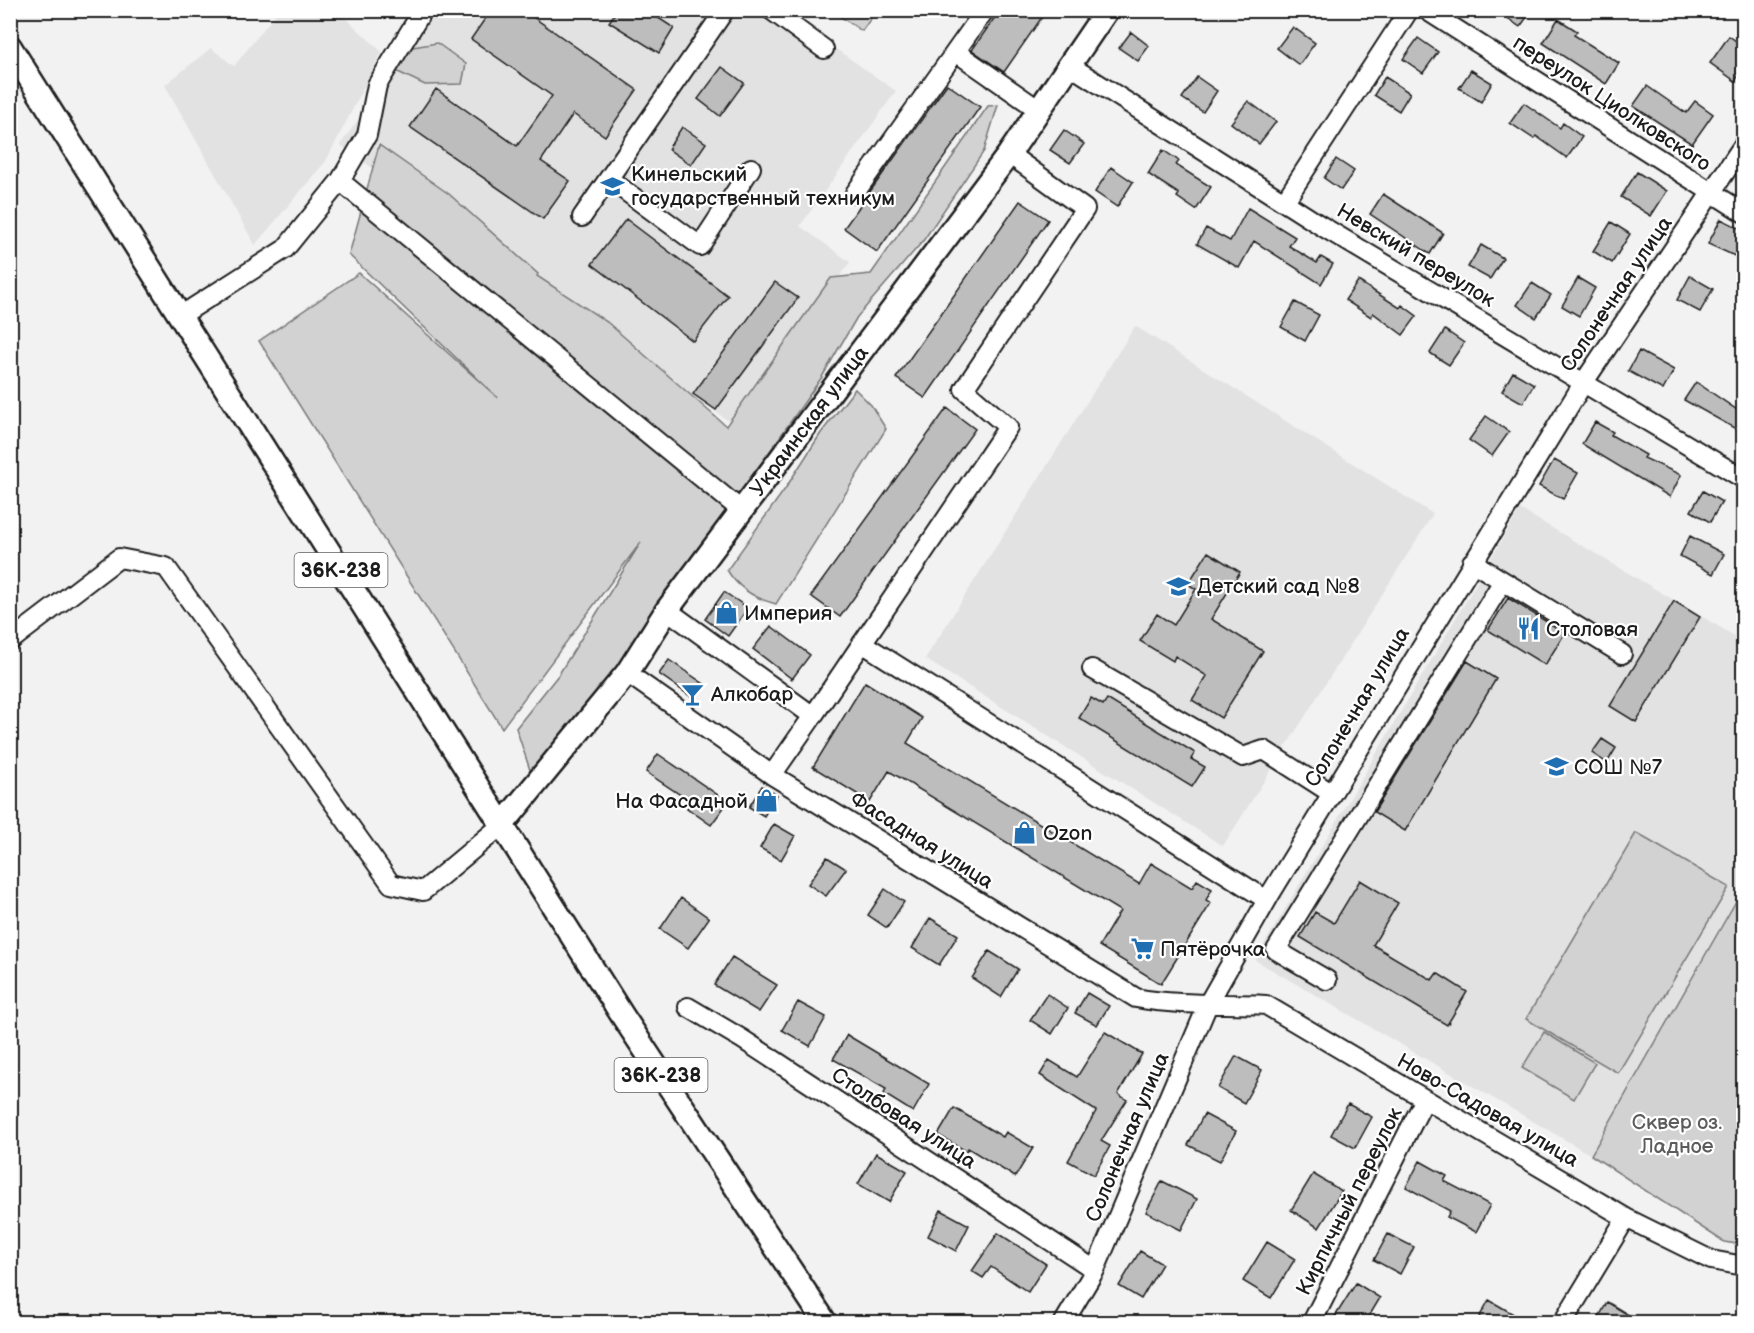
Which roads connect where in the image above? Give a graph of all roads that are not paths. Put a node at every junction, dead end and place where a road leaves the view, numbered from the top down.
1 (423, 10) edge
2 (725, 10) edge
3 (771, 10) edge
4 (985, 10) edge
5 (1107, 10) edge
6 (1409, 10) edge
7 (1426, 10) edge
8 (10, 47) edge
9 (824, 49) dead end
10 (956, 52) junction
11 (1069, 65) junction
12 (1038, 111) junction
13 (1743, 144) edge
14 (1009, 154) junction
15 (751, 168) dead end
16 (609, 179) junction
17 (340, 180) junction
18 (855, 193) dead end
19 (1712, 194) junction
20 (1285, 201) junction
21 (1743, 213) edge
22 (582, 217) dead end
23 (180, 316) junction
24 (1584, 382) junction
25 (1743, 479) edge
26 (742, 511) junction
27 (1472, 562) junction
28 (1503, 581) junction
29 (667, 610) junction
30 (10, 641) edge
31 (862, 643) junction
32 (1622, 654) dead end
33 (1092, 669) dead end
34 (627, 673) junction
35 (813, 716) junction
36 (772, 775) junction
37 (1332, 793) junction
38 (502, 825) junction
39 (1267, 900) junction
40 (1327, 980) dead end
41 (1209, 1002) junction
42 (688, 1007) dead end
43 (1425, 1099) junction
44 (1626, 1218) junction
45 (1743, 1266) edge
46 (1095, 1270) junction
47 (825, 1323) edge
48 (1064, 1323) edge
49 (1312, 1323) edge
50 (1563, 1323) edge

1 - 17 street
2 - 16 street
3 - 9 street
4 - 10 street
5 - 11 main road, Украинская улица
6 - 20 street
7 - 19 street, переулок Циолковского
8 - 23 main road, 36К-238
10 - 12 street
10 - 18 street
11 - 12 main road, Украинская улица
11 - 20 street, Невский переулок
12 - 14 main road, Украинская улица
13 - 19 street, Солонечная улица
14 - 26 main road, Украинская улица
14 - 31 street
15 - 16 street
16 - 22 street
17 - 23 street
17 - 26 street
19 - 21 street, переулок Циолковского
19 - 24 street, Солонечная улица
20 - 24 street, Невский переулок
23 - 38 main road, 36К-238
24 - 25 street, Невский переулок
24 - 27 street, Солонечная улица
26 - 29 main road, Украинская улица
27 - 28 street
27 - 37 street, Солонечная улица
28 - 32 street
28 - 40 street
29 - 34 main road, Украинская улица
29 - 35 street
30 - 38 street
31 - 35 street
31 - 39 street
33 - 37 street
34 - 36 street, Фасадная улица
34 - 38 main road, Украинская улица
35 - 36 street
36 - 41 street, Фасадная улица
37 - 39 street, Солонечная улица
38 - 47 main road, 36К-238
39 - 41 street, Солонечная улица
41 - 43 street, Ново-Садовая улица
41 - 46 street, Солонечная улица
42 - 46 street, Столбовая улица
43 - 44 street, Ново-Садовая улица
43 - 49 street, Кирпичный переулок
44 - 45 street, Ново-Садовая улица
44 - 50 street
46 - 48 street, Солонечная улица

